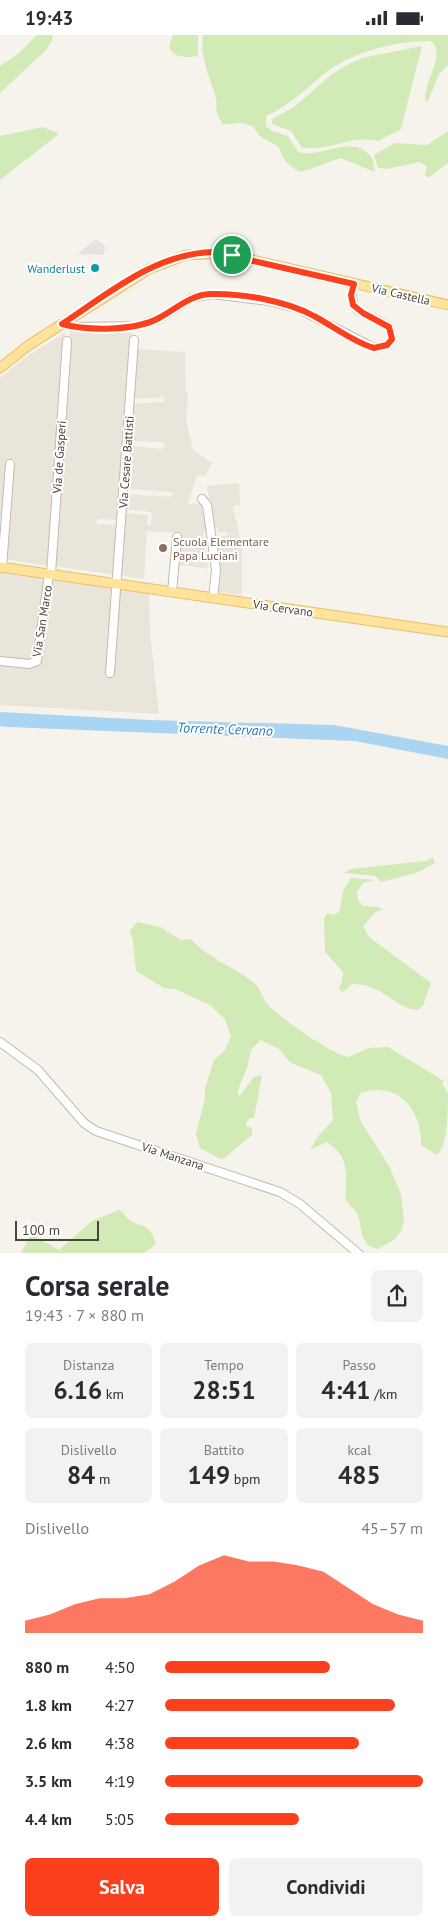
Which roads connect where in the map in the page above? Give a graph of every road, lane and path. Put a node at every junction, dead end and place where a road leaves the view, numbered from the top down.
1 (354, 284) junction
2 (448, 305) edge
3 (62, 324) junction
4 (134, 339) dead end
5 (67, 341) dead end
6 (0, 368) edge
7 (10, 464) dead end
8 (202, 499) dead end
9 (177, 537) dead end
10 (1, 567) edge
11 (50, 574) junction
12 (118, 584) junction
13 (172, 592) junction
14 (213, 598) junction
15 (448, 633) edge
16 (0, 661) edge
17 (110, 673) dead end
18 (0, 1042) edge
19 (359, 1253) edge

1 - 2 main road, Via Castella
1 - 3 main road, Via Castella
1 - 3 street, Via Castella
3 - 6 main road, Via Castella
4 - 12 street, Via Cesare Battisti
5 - 11 street, Via de Gasperi
7 - 10 street
8 - 14 street
9 - 13 street
10 - 11 main road, Via Cervano
11 - 12 main road, Via Cervano
11 - 16 street, Via San Marco
12 - 13 main road, Via Cervano
12 - 17 street
13 - 14 main road, Via Cervano
14 - 15 main road, Via Cervano
18 - 19 street, Via Manzana

